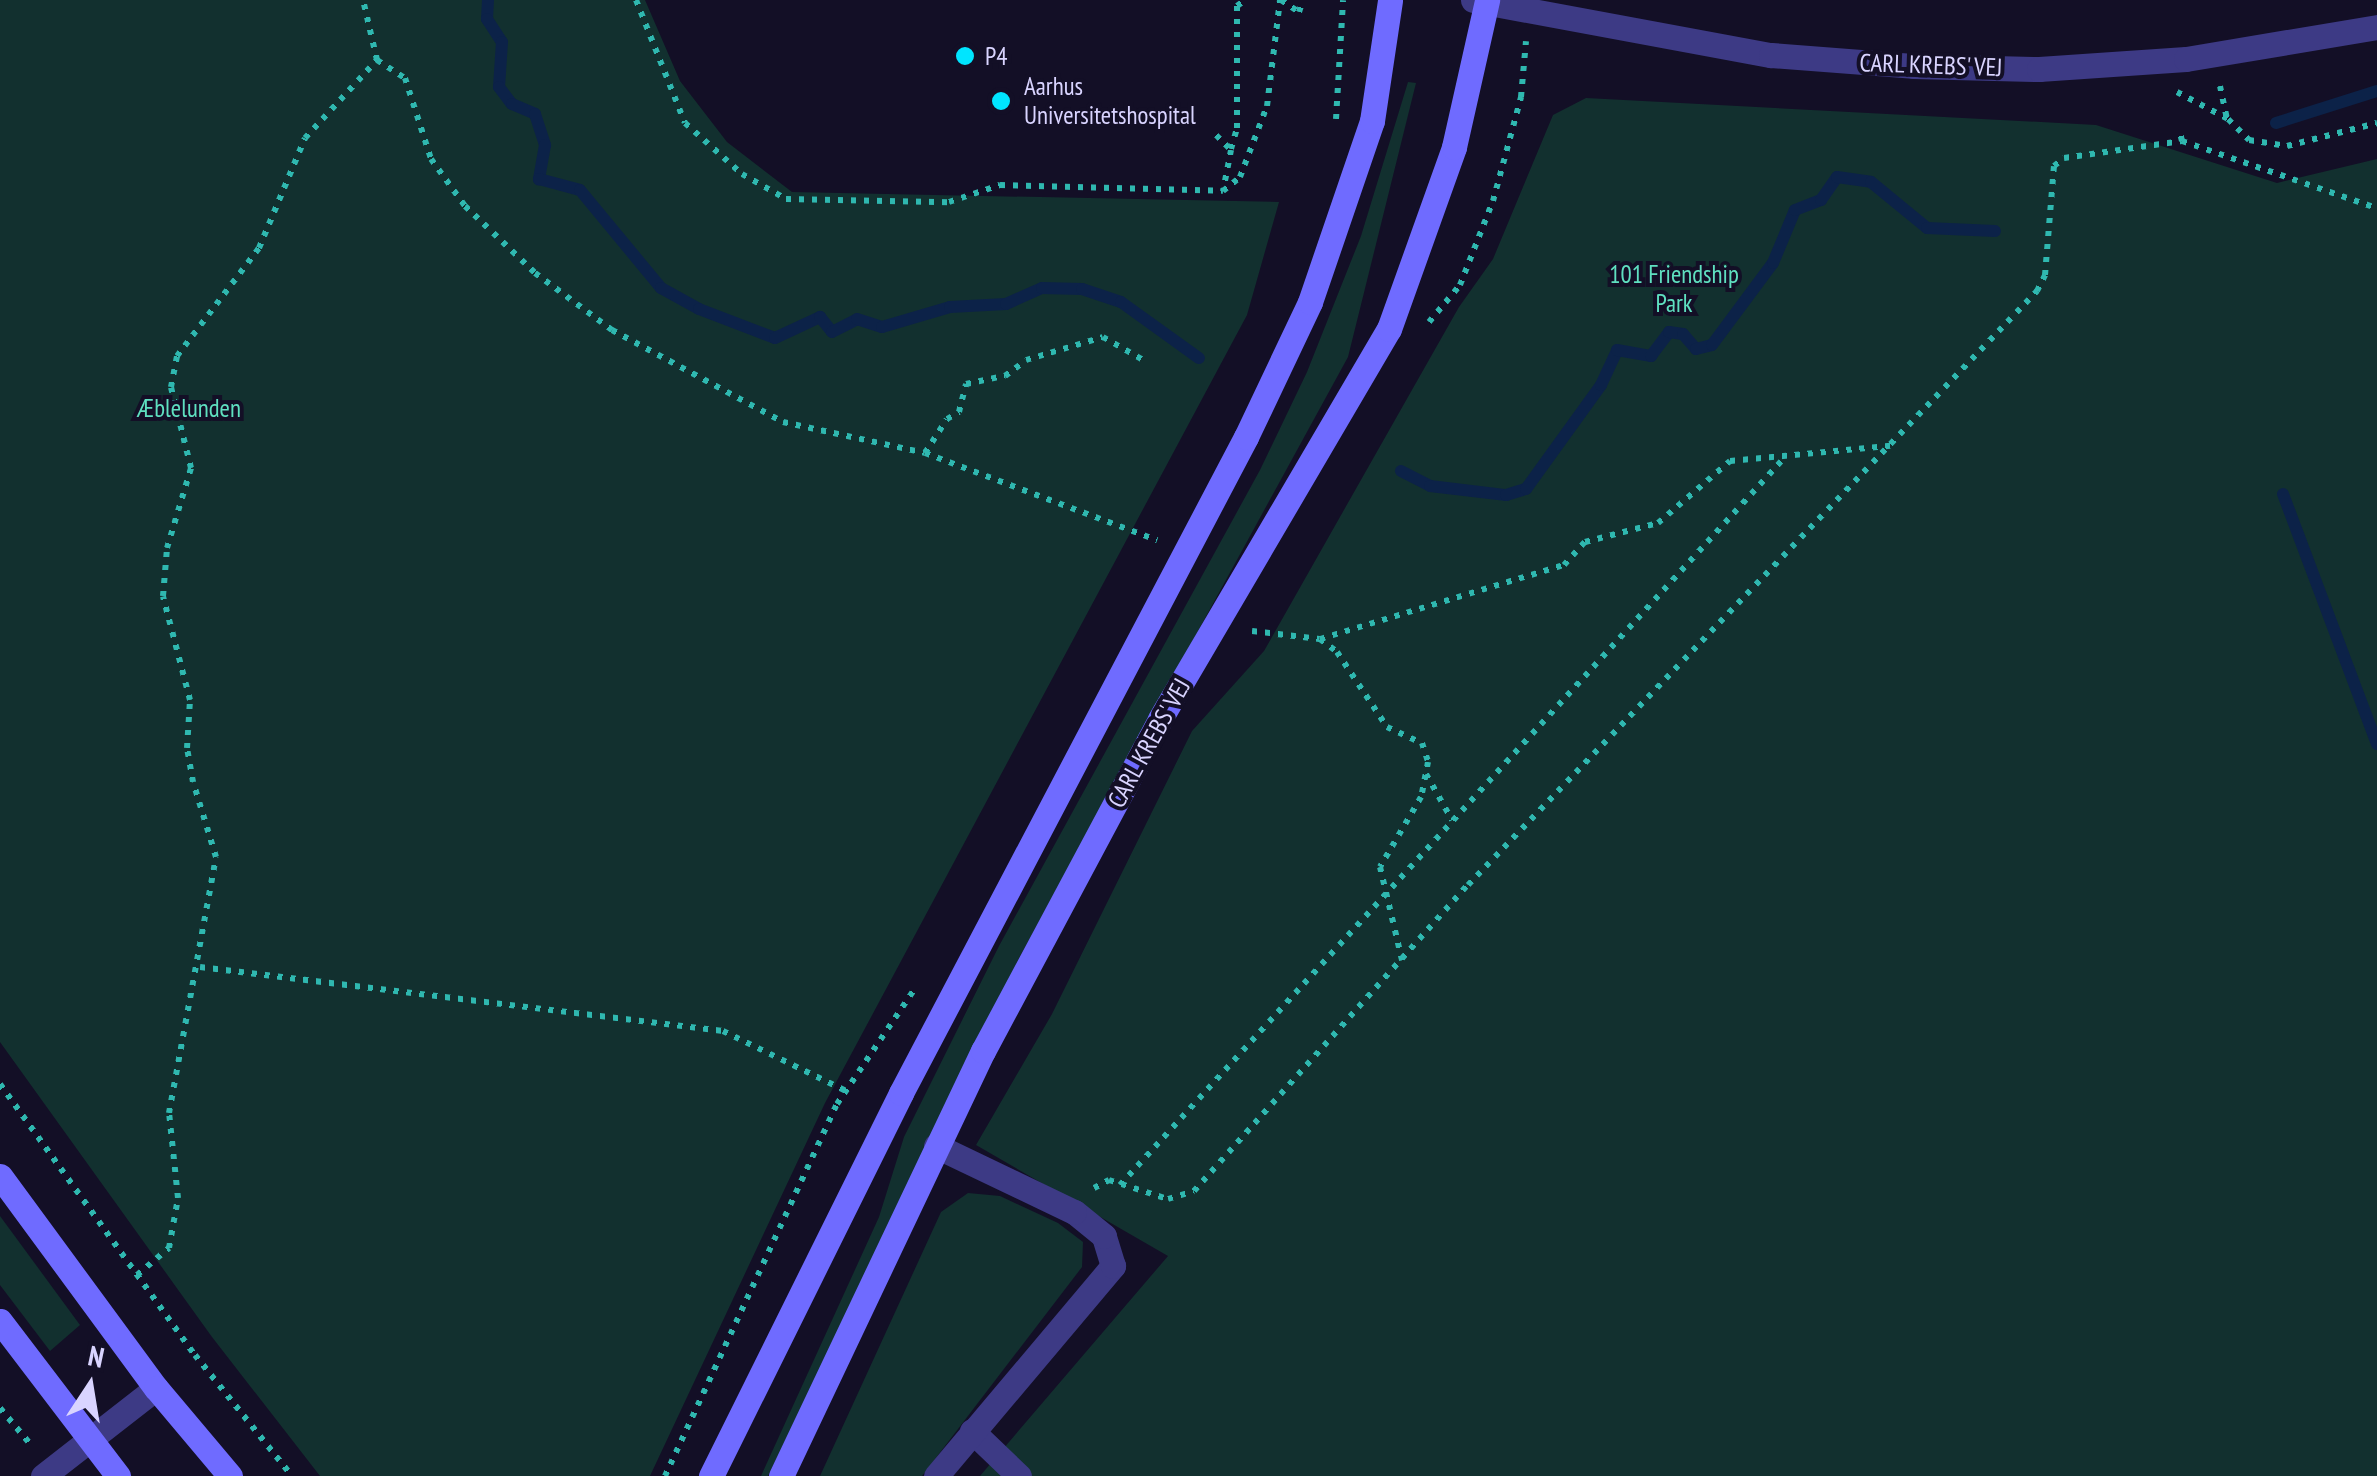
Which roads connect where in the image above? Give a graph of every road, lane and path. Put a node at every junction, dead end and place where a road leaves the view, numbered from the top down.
1 (363, 0) edge
2 (636, 0) edge
3 (1245, 0) edge
4 (1281, 0) edge
5 (1303, 0) edge
6 (1343, 0) edge
7 (1390, 0) edge
8 (1482, 1) edge
9 (2377, 27) edge
10 (377, 60) junction
11 (2228, 119) dead end
12 (2377, 123) edge
13 (1216, 136) dead end
14 (1331, 138) dead end
15 (1231, 150) junction
16 (1223, 192) junction
17 (2377, 208) edge
18 (1145, 361) dead end
19 (1890, 446) junction
20 (925, 452) junction
21 (1786, 456) junction
22 (1167, 524) dead end
23 (1158, 541) junction
24 (1149, 558) dead end
25 (1252, 631) dead end
26 (1320, 638) junction
27 (1426, 773) junction
28 (1452, 820) junction
29 (1384, 895) junction
30 (1402, 960) junction
31 (200, 967) junction
32 (918, 983) dead end
33 (0, 1084) edge
34 (846, 1091) junction
35 (936, 1146) junction
36 (0, 1176) edge
37 (1120, 1185) junction
38 (1074, 1212) junction
39 (137, 1275) junction
40 (0, 1322) edge
41 (156, 1388) junction
42 (0, 1408) edge
43 (972, 1432) junction
44 (89, 1439) junction
45 (47, 1473) edge
46 (118, 1476) edge
47 (230, 1476) edge
48 (292, 1476) edge
49 (665, 1476) edge
50 (711, 1476) edge
51 (781, 1476) edge
52 (936, 1476) edge
53 (1019, 1476) edge

1 - 10 path
2 - 16 path
3 - 15 path
4 - 5 path
4 - 16 path
6 - 14 path
7 - 50 street
8 - 9 street, CARL KREBS' VEJ
8 - 35 street, CARL KREBS' VEJ
10 - 20 path
10 - 31 path
11 - 12 path
13 - 15 path
15 - 16 path
17 - 19 path
18 - 20 path
19 - 21 path
19 - 30 path
20 - 23 path
21 - 26 path
21 - 28 path
22 - 23 path
23 - 24 path
25 - 26 path
26 - 27 path
27 - 28 path
27 - 29 path
28 - 29 path
29 - 30 path
29 - 37 path
30 - 37 path
31 - 34 path
31 - 39 path
32 - 34 path
33 - 39 path
34 - 49 path
35 - 38 street
35 - 51 street, CARL KREBS' VEJ
36 - 41 street
37 - 38 path
38 - 43 street
39 - 48 path
40 - 44 street
41 - 44 street
41 - 47 street
42 - 45 path
43 - 52 street
43 - 53 street
44 - 45 street
44 - 46 street

